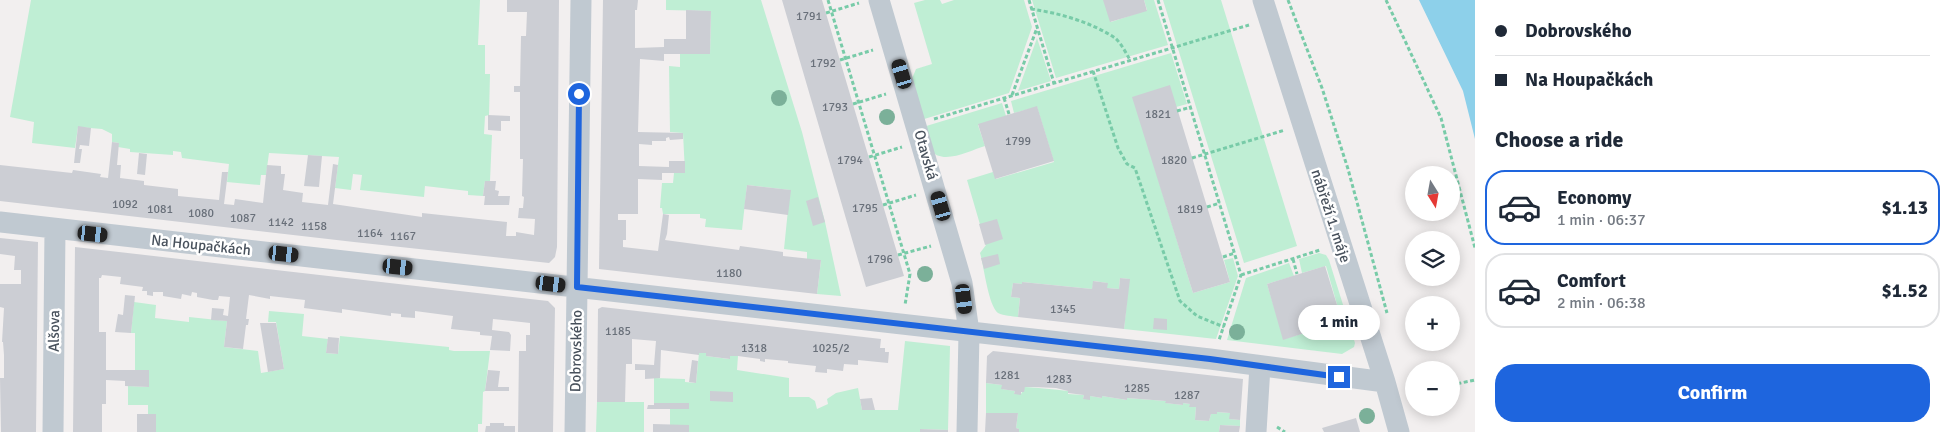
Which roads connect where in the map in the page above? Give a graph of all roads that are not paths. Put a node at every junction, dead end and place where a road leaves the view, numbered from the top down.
1 (580, 0) edge
2 (871, 1) edge
3 (1266, 9) edge
4 (0, 222) edge
5 (55, 229) junction
6 (577, 287) junction
7 (969, 332) junction
8 (1260, 366) junction
9 (1384, 382) junction
10 (53, 432) edge
11 (574, 432) edge
12 (967, 432) edge
13 (1256, 432) edge
14 (1398, 432) edge

1 - 6 street, Dobrovského
2 - 7 street, Otavská
3 - 9 street, nábřeží 1. máje
4 - 5 street, Na Houpačkách
5 - 6 street, Na Houpačkách
5 - 10 street, Alšova
6 - 7 street, Na Houpačkách
6 - 11 street, Dobrovského
7 - 8 street, Na Houpačkách
7 - 12 street, Otavská
8 - 9 street, Na Houpačkách
8 - 13 street
9 - 14 street, nábřeží 1. máje

